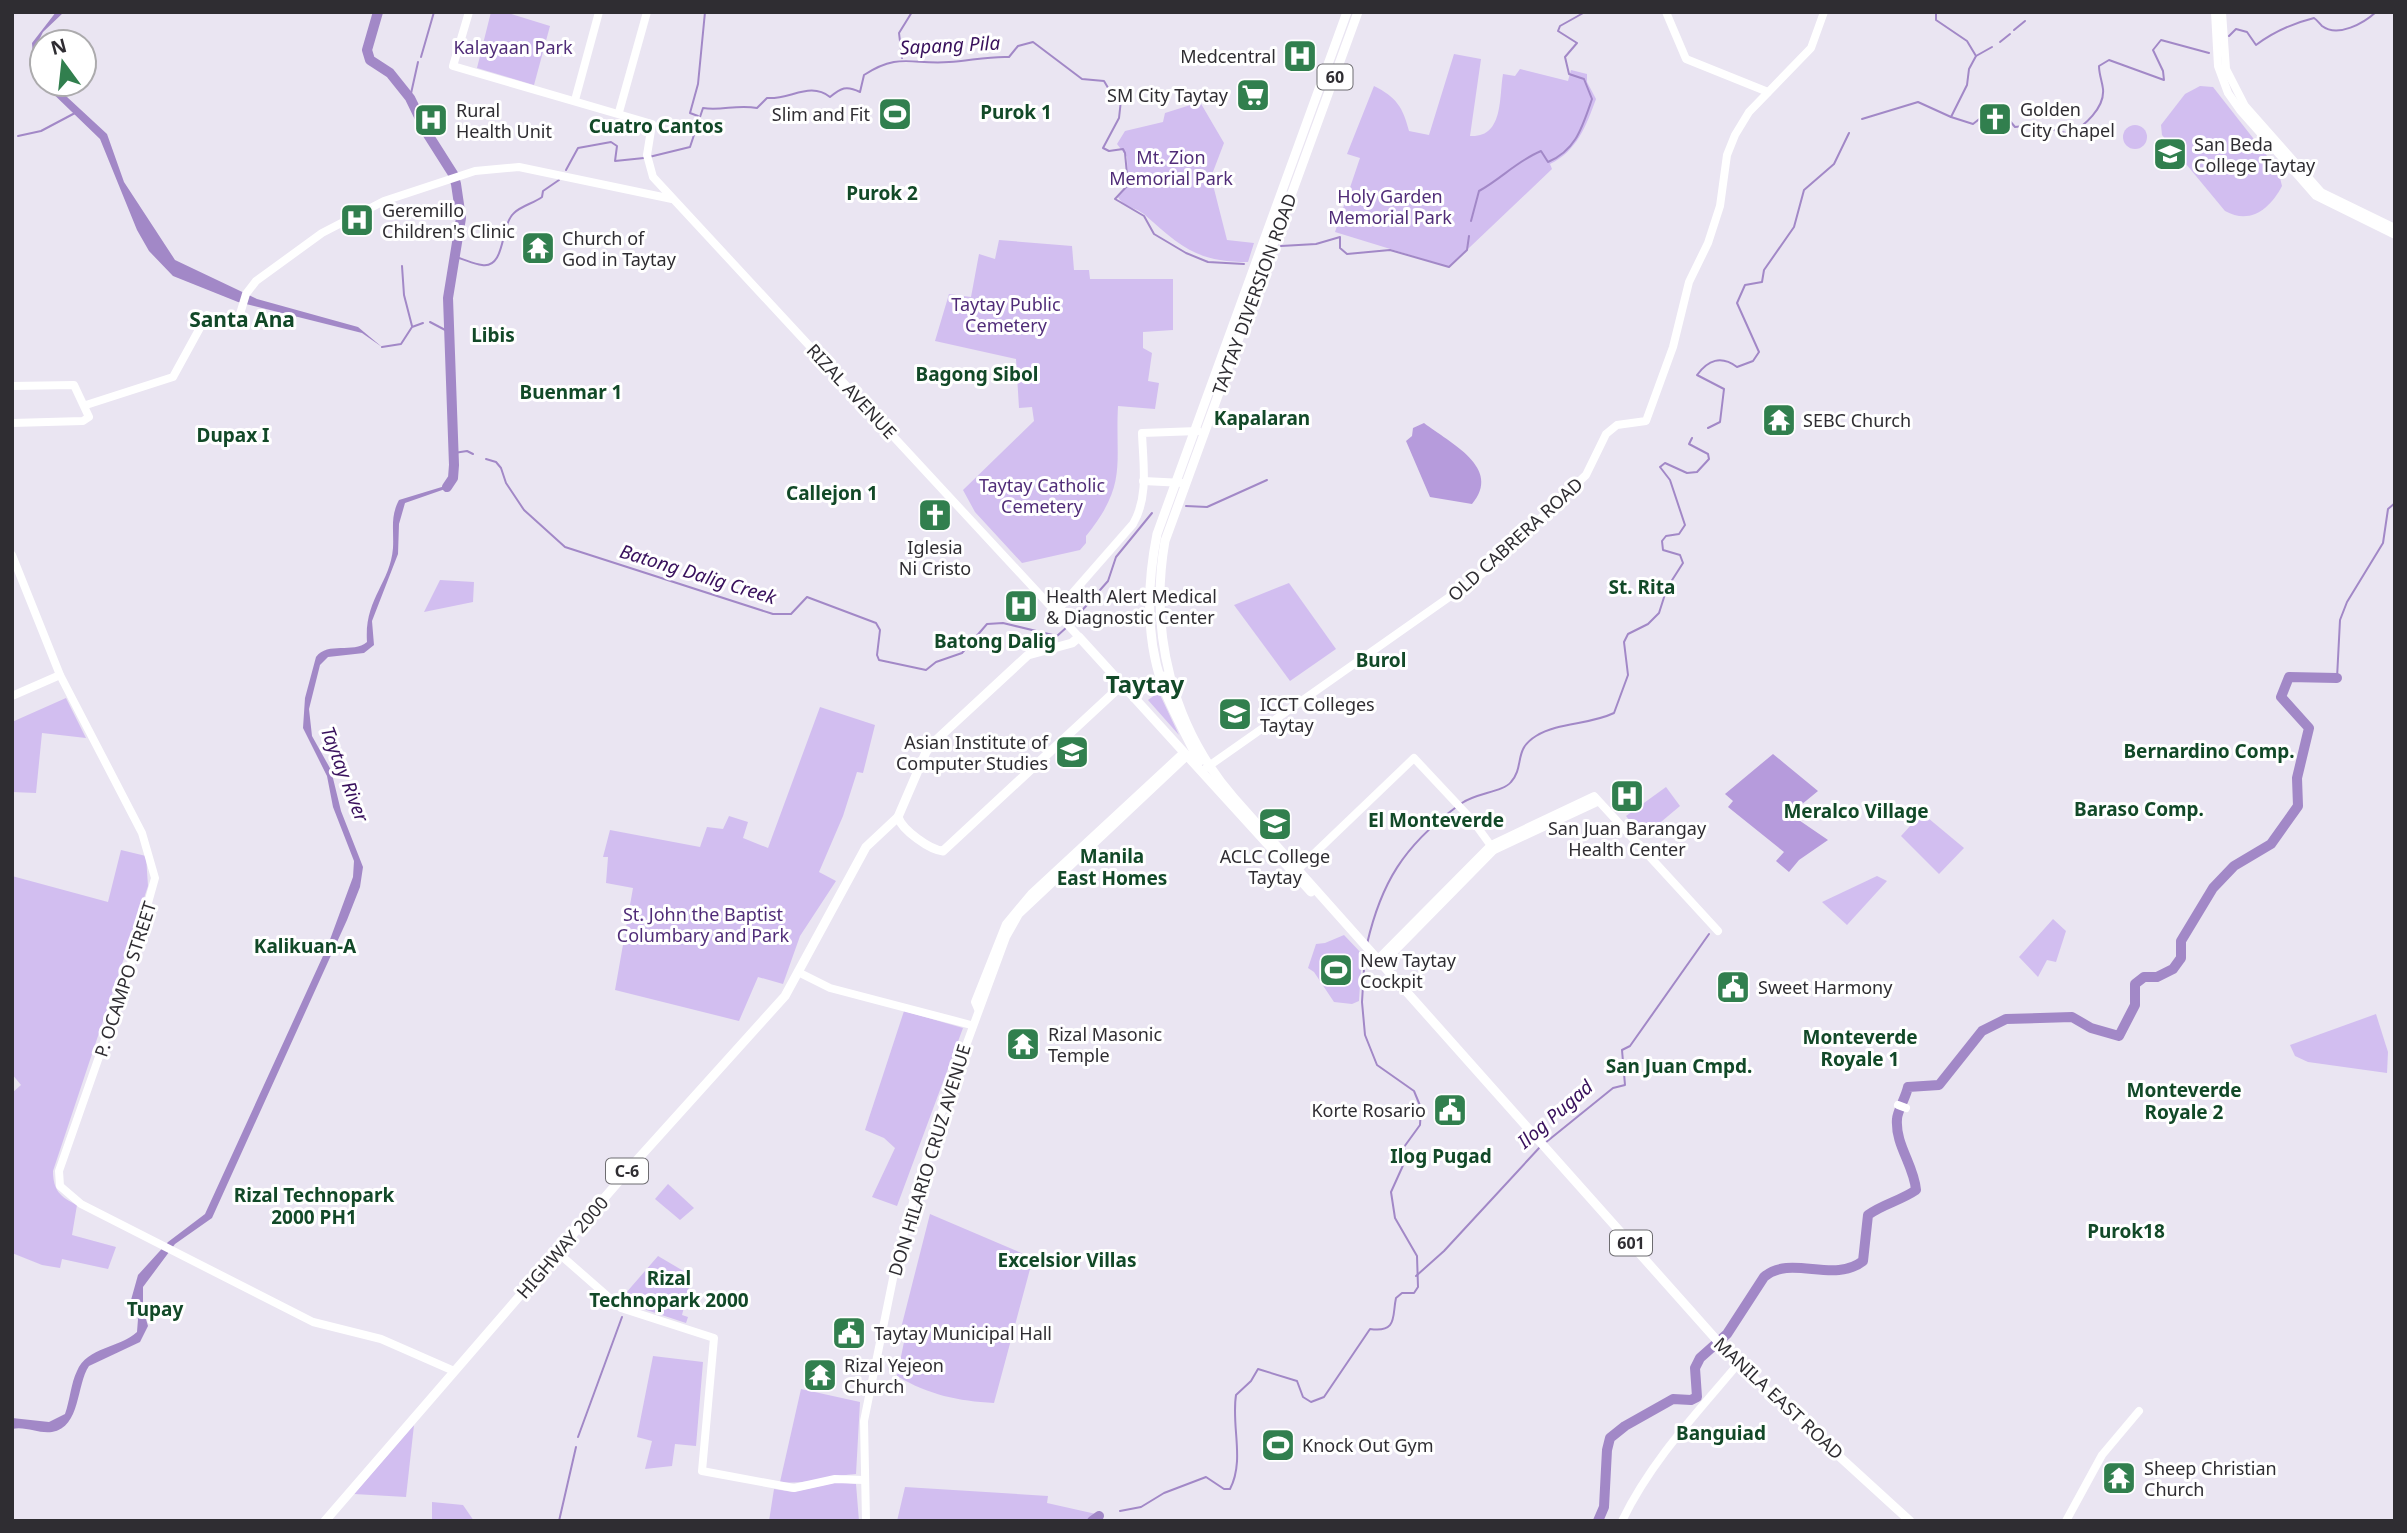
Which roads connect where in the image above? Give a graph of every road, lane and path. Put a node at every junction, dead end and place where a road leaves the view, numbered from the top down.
1 (469, 12) edge
2 (599, 12) edge
3 (647, 12) edge
4 (1347, 12) edge
5 (1358, 12) edge
6 (1666, 12) edge
7 (1824, 12) edge
8 (2215, 12) edge
9 (2222, 12) edge
10 (1768, 92) junction
11 (575, 100) junction
12 (619, 112) junction
13 (2307, 183) junction
14 (672, 199) junction
15 (2395, 228) edge
16 (2395, 235) edge
17 (1252, 269) junction
18 (1262, 273) junction
19 (12, 386) edge
20 (86, 404) junction
21 (12, 423) edge
22 (1204, 430) junction
23 (1192, 432) junction
24 (1143, 481) junction
25 (1179, 482) junction
26 (12, 555) edge
27 (1056, 612) junction
28 (1079, 637) junction
29 (60, 675) junction
30 (1164, 676) junction
31 (1123, 684) junction
32 (12, 696) edge
33 (1133, 696) junction
34 (1183, 722) junction
35 (1188, 750) junction
36 (1206, 768) junction
37 (898, 817) junction
38 (905, 829) junction
39 (884, 831) junction
40 (1492, 848) junction
41 (1296, 871) junction
42 (1718, 931) dead end
43 (1380, 962) junction
44 (800, 973) junction
45 (971, 1025) junction
46 (557, 1252) junction
47 (1738, 1364) junction
48 (454, 1371) junction
49 (2139, 1411) dead end
50 (864, 1480) junction
51 (325, 1521) edge
52 (866, 1521) edge
53 (1622, 1521) edge
54 (1910, 1521) edge
55 (2066, 1521) edge

1 - 11 street, RIZAL AVENUE
2 - 11 street
3 - 12 street
4 - 17 main road, TAYTAY DIVERSION ROAD / 60
5 - 18 main road, TAYTAY DIVERSION ROAD / 60
6 - 10 street
7 - 10 street, OLD CABRERA ROAD
8 - 13 street
9 - 13 street
10 - 36 street, OLD CABRERA ROAD
11 - 12 street, RIZAL AVENUE
12 - 14 street, RIZAL AVENUE
13 - 15 street
13 - 16 street
14 - 20 street
14 - 27 street, RIZAL AVENUE
17 - 18 main road
17 - 23 main road, TAYTAY DIVERSION ROAD / 60
18 - 22 main road, TAYTAY DIVERSION ROAD / 60
19 - 20 street
20 - 21 street
22 - 23 street
22 - 25 main road, TAYTAY DIVERSION ROAD / 60
23 - 24 street
23 - 25 main road, TAYTAY DIVERSION ROAD / 60
24 - 25 street
24 - 27 street
25 - 30 main road, TAYTAY DIVERSION ROAD / 60
26 - 29 street, P. OCAMPO STREET
27 - 28 street, RIZAL AVENUE
28 - 31 main road, RIZAL AVENUE
28 - 37 main road, C-6
29 - 32 street
29 - 48 street, P. OCAMPO STREET
30 - 33 main road
30 - 34 main road, TAYTAY DIVERSION ROAD / 60
31 - 33 main road, RIZAL AVENUE / 601
31 - 38 main road
33 - 35 main road, RIZAL AVENUE / 601
34 - 35 main road, TAYTAY DIVERSION ROAD / 60
34 - 36 main road, TAYTAY DIVERSION ROAD / 60
35 - 36 main road, RIZAL AVENUE / 601
35 - 45 street, DON HILARIO CRUZ AVENUE
36 - 41 main road, TAYTAY DIVERSION ROAD / 601
36 - 41 main road, RIZAL AVENUE / 601
37 - 38 main road
37 - 39 main road, HIGHWAY 2000 / C-6
38 - 39 main road
39 - 44 main road, HIGHWAY 2000 / C-6
40 - 41 street
40 - 42 street
40 - 43 street
41 - 43 main road, 601
43 - 47 main road, MANILA EAST ROAD / 601
44 - 45 street
44 - 46 main road, HIGHWAY 2000 / C-6
45 - 50 street, DON HILARIO CRUZ AVENUE
46 - 48 main road, HIGHWAY 2000 / C-6
46 - 50 street
47 - 53 street
47 - 54 main road, MANILA EAST ROAD / 601
48 - 51 main road, HIGHWAY 2000 / C-6
49 - 55 street
50 - 52 street, DON HILARIO CRUZ AVENUE

